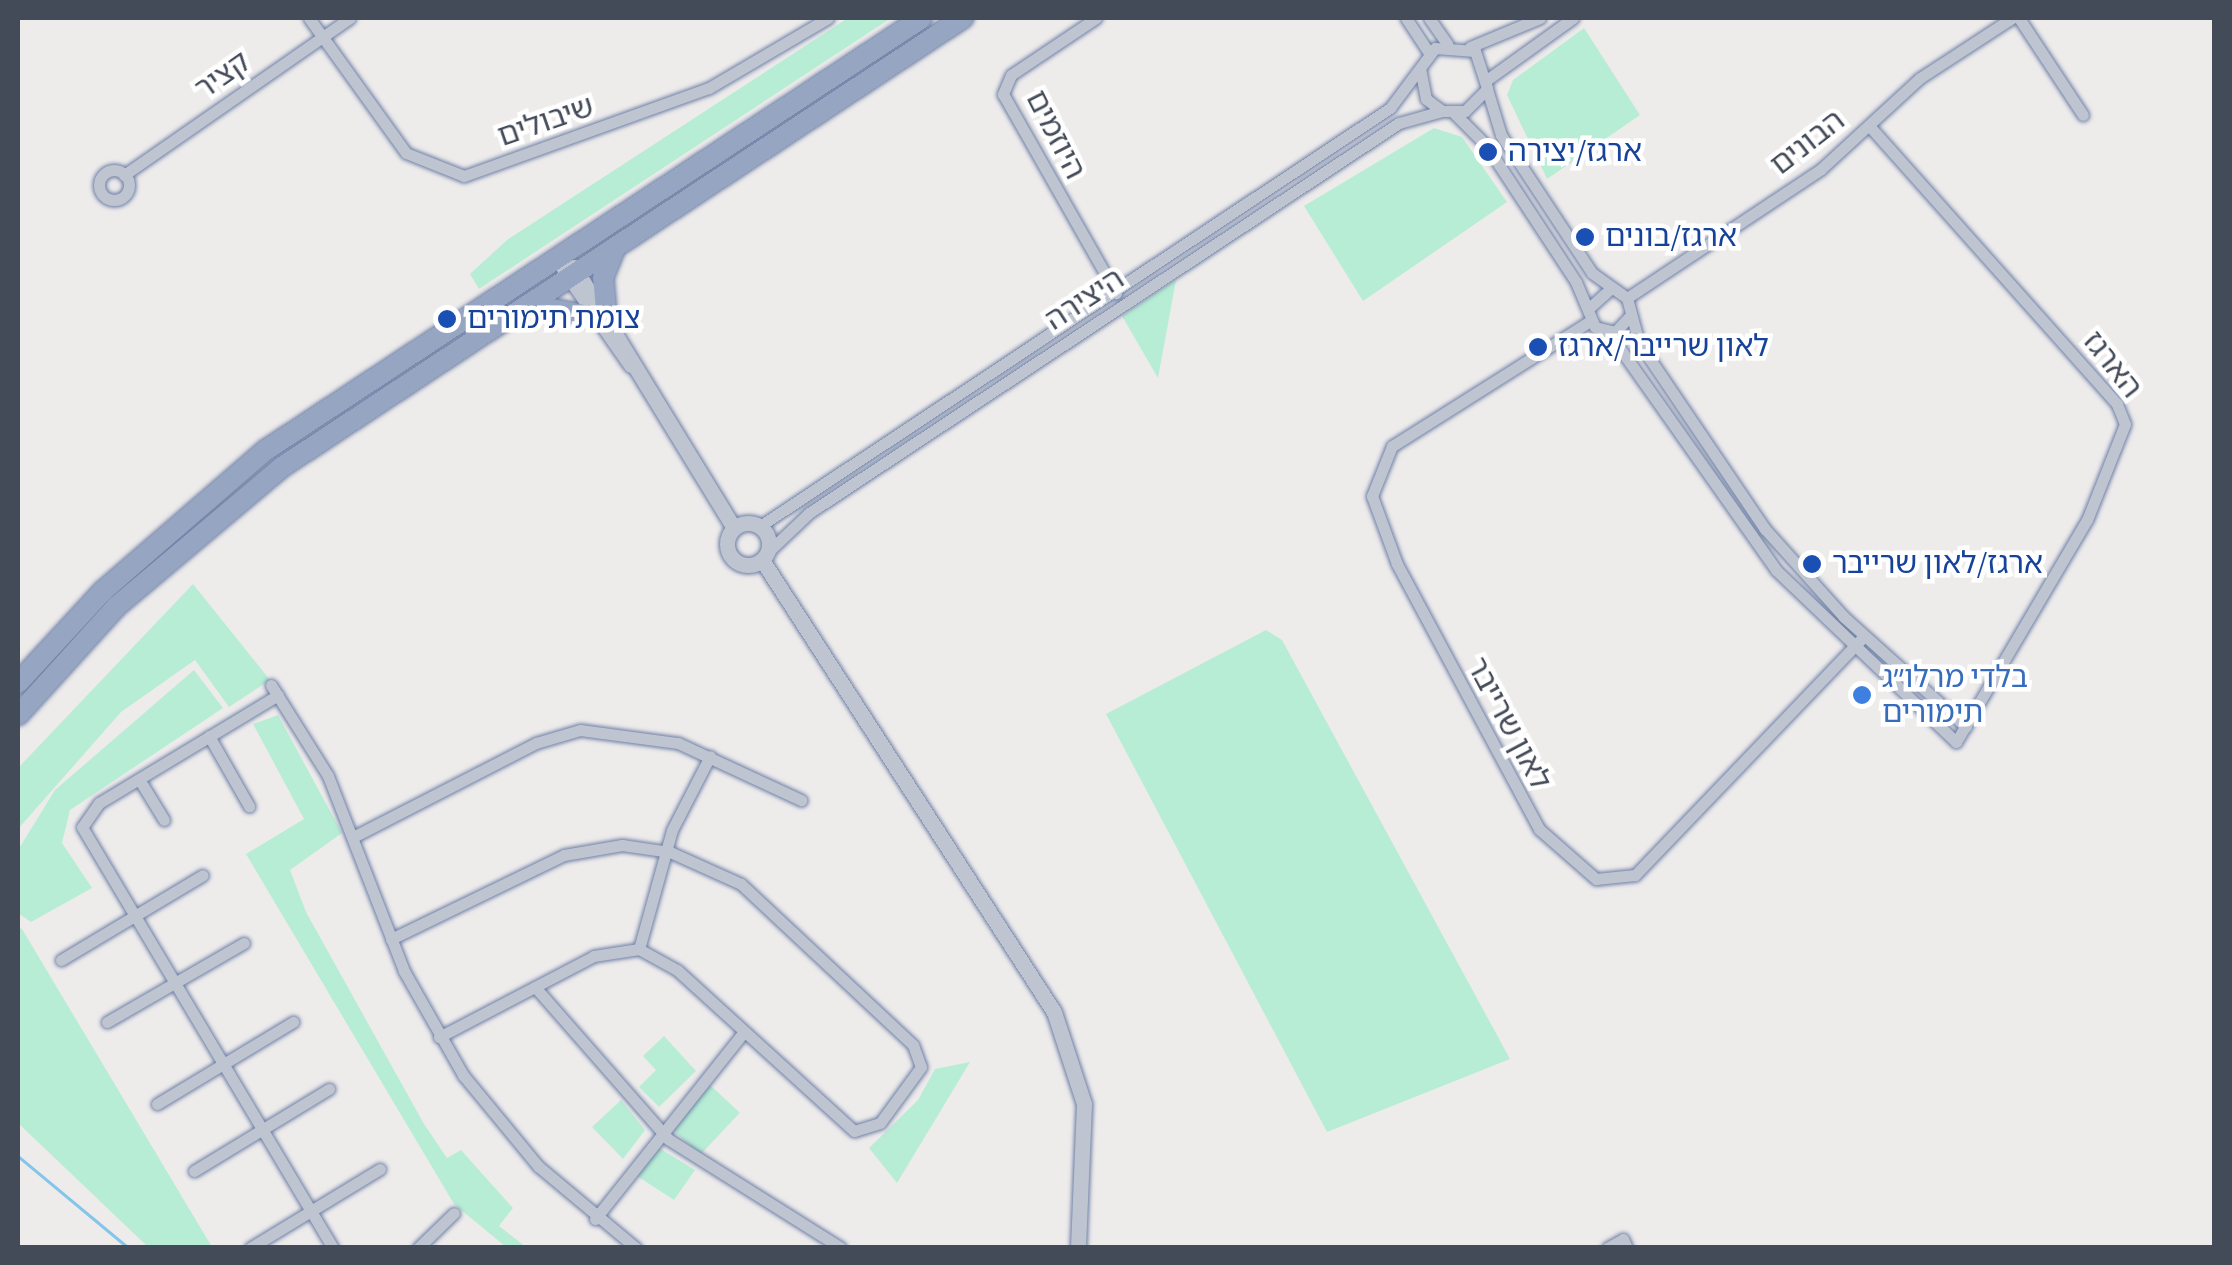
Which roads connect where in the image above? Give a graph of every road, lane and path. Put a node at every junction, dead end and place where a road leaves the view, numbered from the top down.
1 (308, 18) edge
2 (350, 18) edge
3 (828, 18) edge
4 (922, 18) edge
5 (963, 18) edge
6 (1096, 18) edge
7 (1406, 18) edge
8 (1429, 18) edge
9 (1540, 18) edge
10 (1573, 18) edge
11 (2016, 18) edge
12 (322, 37) junction
13 (1447, 44) junction
14 (1470, 48) junction
15 (1430, 52) junction
16 (1420, 69) junction
17 (1487, 84) junction
18 (1448, 112) junction
19 (2083, 116) dead end
20 (1869, 126) junction
21 (124, 174) dead end
22 (620, 244) junction
23 (559, 255) junction
24 (573, 275) junction
25 (1114, 290) junction
26 (1610, 290) junction
27 (1626, 298) junction
28 (1124, 305) junction
29 (524, 307) junction
30 (1631, 312) junction
31 (600, 313) junction
32 (1589, 315) junction
33 (1609, 333) junction
34 (760, 526) junction
35 (734, 528) junction
36 (760, 559) junction
37 (1864, 636) junction
38 (1852, 650) junction
39 (18, 684) edge
40 (18, 715) edge
41 (1966, 727) junction
42 (209, 736) junction
43 (710, 756) junction
44 (138, 779) junction
45 (801, 800) dead end
46 (249, 806) dead end
47 (164, 820) dead end
48 (352, 837) junction
49 (666, 851) junction
50 (204, 875) dead end
51 (134, 916) junction
52 (391, 939) junction
53 (244, 943) dead end
54 (640, 949) junction
55 (61, 960) dead end
56 (174, 983) junction
57 (535, 987) junction
58 (107, 1022) dead end
59 (293, 1022) dead end
60 (744, 1032) junction
61 (440, 1037) junction
62 (223, 1064) junction
63 (330, 1089) dead end
64 (157, 1104) dead end
65 (262, 1130) junction
66 (660, 1132) junction
67 (380, 1170) dead end
68 (194, 1171) dead end
69 (311, 1211) junction
70 (454, 1213) dead end
71 (594, 1219) junction
72 (820, 1243) edge
73 (250, 1248) edge
74 (333, 1248) edge
75 (418, 1248) edge
76 (636, 1248) edge
77 (841, 1248) edge
78 (1078, 1248) edge
79 (1607, 1248) edge
80 (1628, 1248) edge

1 - 12 street, שיבולים
2 - 12 street, קציר
3 - 12 street, שיבולים
4 - 23 highway
5 - 22 highway
6 - 25 street, היוזמים
7 - 15 street
8 - 13 street
9 - 14 street
10 - 17 street
11 - 19 street
11 - 20 street, הבונים
12 - 21 street, קציר
13 - 14 street
13 - 15 street
14 - 17 street
15 - 16 street
16 - 18 street
16 - 25 street, היצירה
17 - 18 street
17 - 26 street
18 - 28 street, היצירה
18 - 32 street
20 - 27 street, הבונים
20 - 41 street, הארגז
22 - 24 highway
22 - 31 highway
23 - 24 street
23 - 39 highway
24 - 29 highway
24 - 31 street
25 - 28 street, היוזמים
25 - 34 street, היצירה
26 - 27 street
26 - 32 street, לאון שרייבר
27 - 30 street
28 - 36 street, היצירה
29 - 31 highway
29 - 40 highway
30 - 33 street
30 - 37 street
31 - 35 street
32 - 33 street
32 - 38 street, לאון שרייבר
33 - 38 street, הארגז
34 - 35 street
34 - 36 street
35 - 36 street
36 - 78 street
37 - 38 street, לאון שרייבר
37 - 41 street
38 - 41 street, הארגז
42 - 44 street
42 - 46 street
42 - 48 street
43 - 45 street
43 - 48 street
43 - 49 street
44 - 47 street
44 - 51 street
48 - 52 street
49 - 52 street
49 - 54 street
49 - 60 street
50 - 51 street
51 - 55 street
51 - 56 street
52 - 61 street
53 - 56 street
54 - 57 street
54 - 60 street
56 - 58 street
56 - 62 street
57 - 61 street
57 - 66 street
59 - 62 street
60 - 66 street
61 - 71 street
62 - 64 street
62 - 65 street
63 - 65 street
65 - 68 street
65 - 69 street
66 - 71 street
66 - 72 street
67 - 69 street
69 - 73 street
69 - 74 street
70 - 75 street
71 - 76 street
72 - 77 street
79 - 80 street

